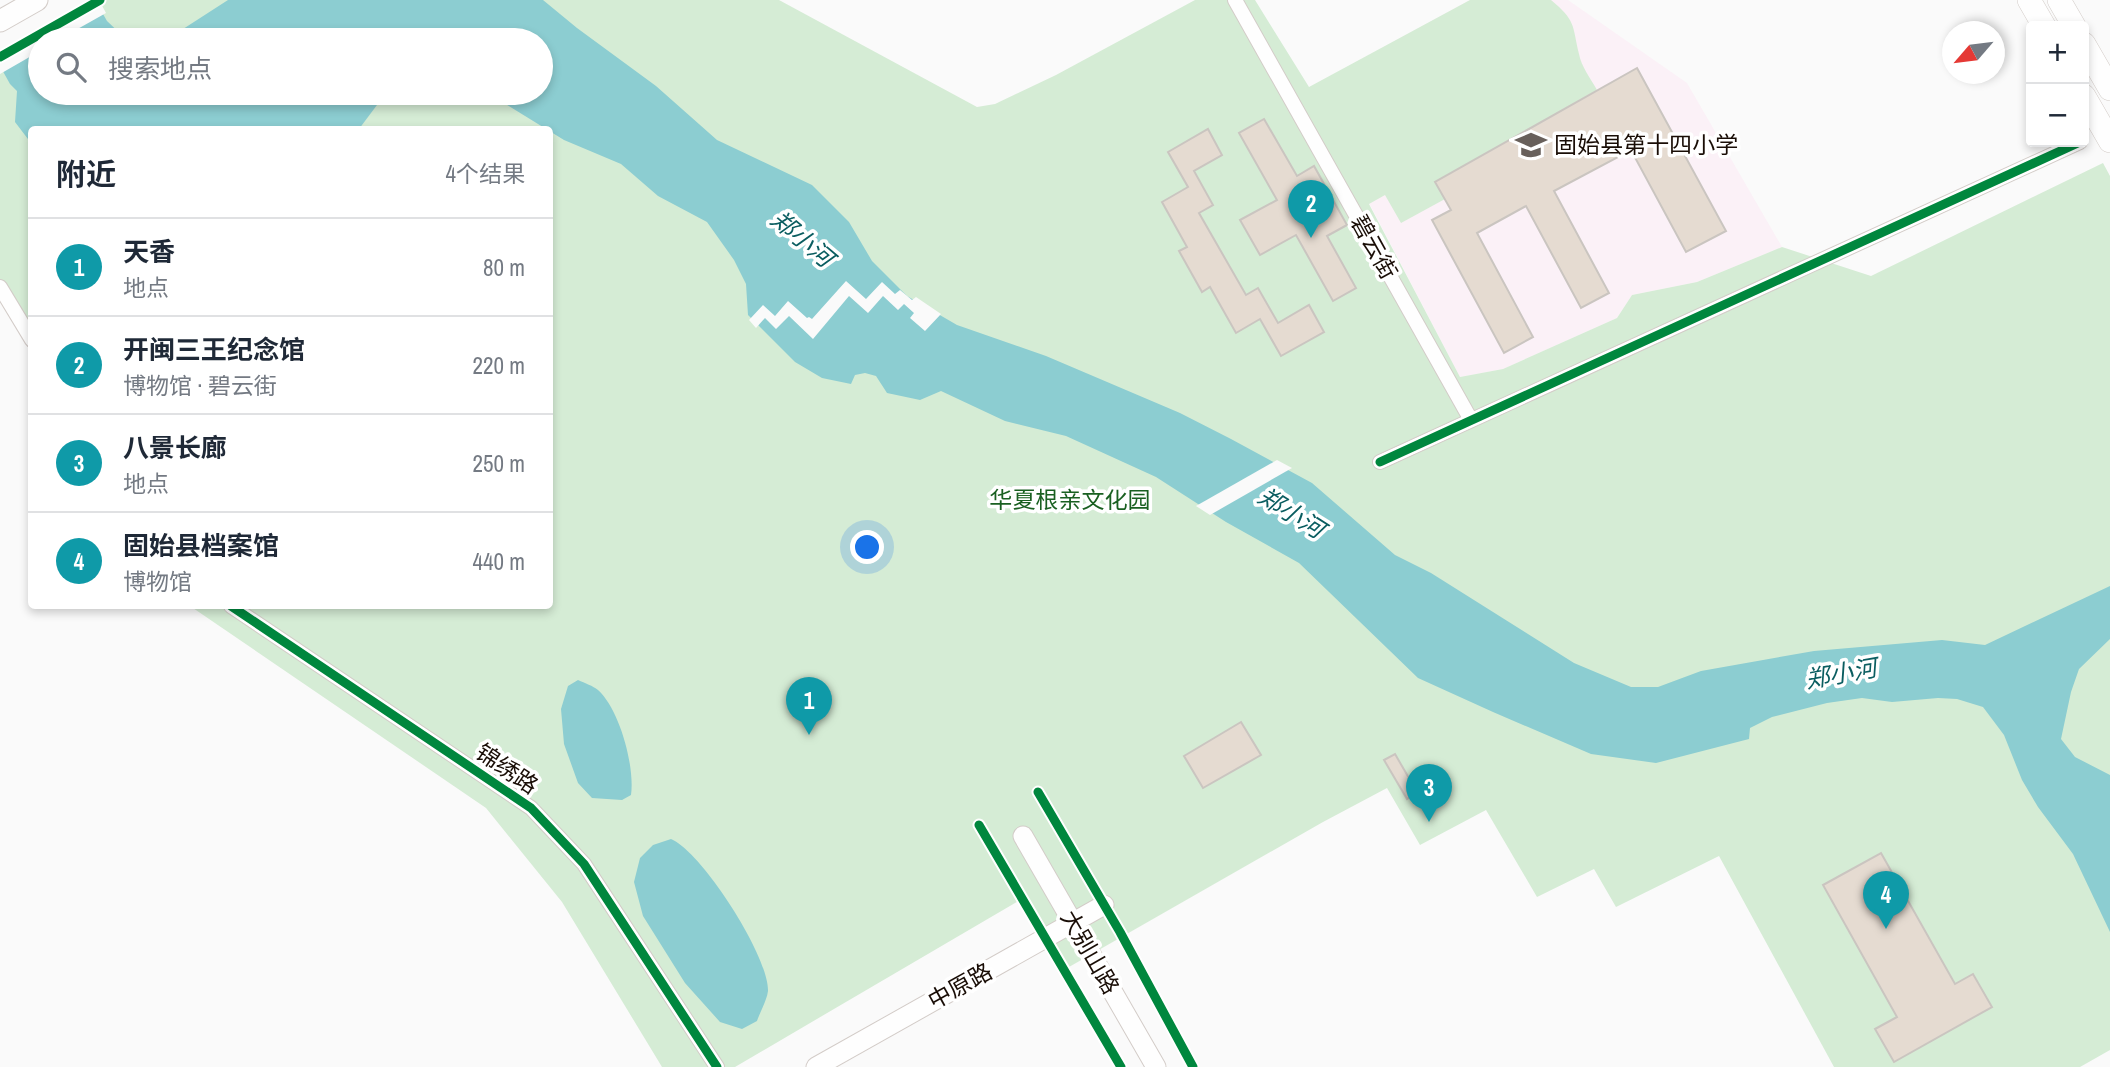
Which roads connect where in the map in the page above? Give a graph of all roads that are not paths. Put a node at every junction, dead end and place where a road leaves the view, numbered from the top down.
1 (37, 0) edge
2 (1235, 0) edge
3 (2029, 0) edge
4 (2059, 0) edge
5 (0, 21) edge
6 (2041, 21) edge
7 (2071, 21) edge
8 (2089, 53) edge
9 (2110, 89) edge
10 (2089, 111) edge
11 (2097, 136) edge
12 (0, 287) edge
13 (28, 333) edge
14 (1471, 420) junction
15 (1380, 462) dead end
16 (235, 609) edge
17 (1023, 836) dead end
18 (1104, 905) dead end
19 (1073, 922) junction
20 (717, 1067) edge
21 (816, 1067) edge
22 (1156, 1067) edge

1 - 5 main road
2 - 14 street, 碧云街
3 - 6 highway
4 - 7 highway
8 - 9 highway
10 - 11 highway
11 - 14 street
12 - 13 street
14 - 15 street
16 - 20 street, 锦绣路
17 - 19 main road, 大别山路
18 - 19 main road, 中原路
19 - 21 main road, 中原路
19 - 22 main road, 大别山路

